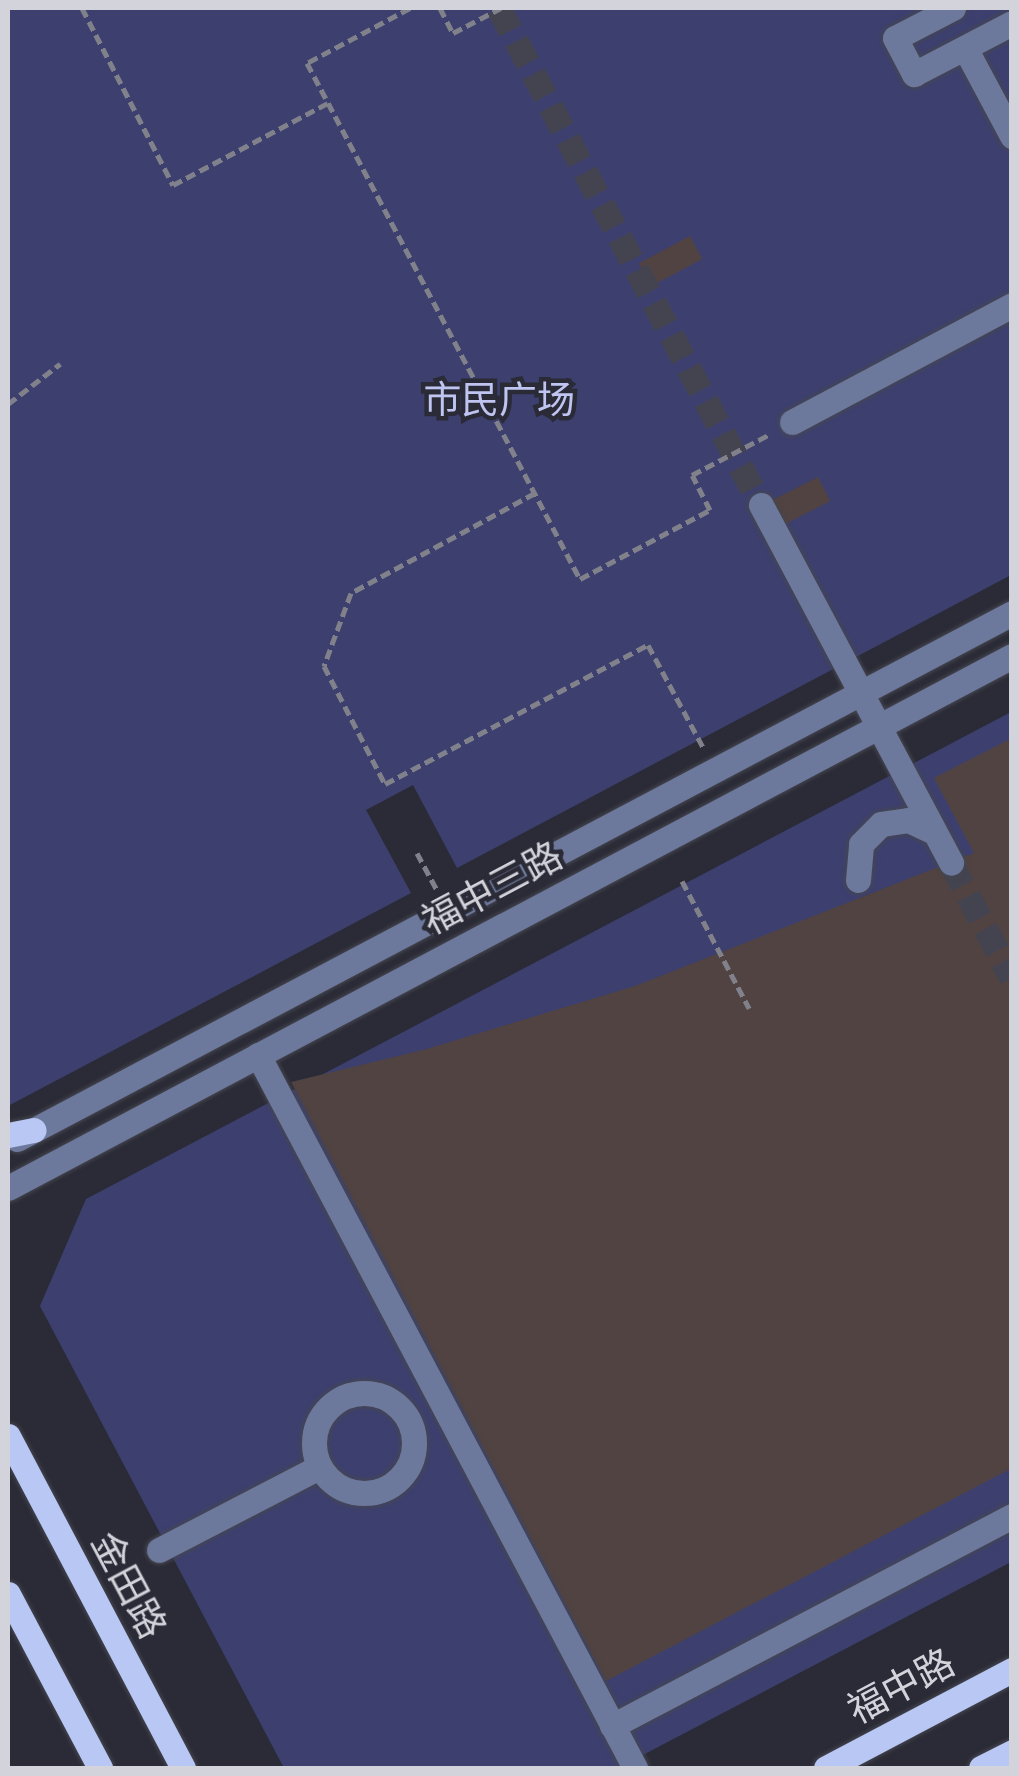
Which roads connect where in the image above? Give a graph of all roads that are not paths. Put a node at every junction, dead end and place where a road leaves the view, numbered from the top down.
1 (1005, 8) edge
2 (947, 9) edge
3 (1012, 21) edge
4 (964, 48) junction
5 (1012, 136) edge
6 (1012, 306) edge
7 (792, 422) road end
8 (761, 504) tunnel mouth
9 (1012, 613) edge
10 (1012, 656) edge
11 (860, 693) junction
12 (878, 726) junction
13 (934, 832) junction
14 (951, 863) tunnel mouth
15 (858, 880) dead end
16 (258, 1055) junction
17 (34, 1130) junction
18 (8, 1135) edge
19 (8, 1144) edge
20 (8, 1188) edge
21 (440, 1402) junction
22 (409, 1420) junction
23 (8, 1436) edge
24 (319, 1467) junction
25 (1012, 1516) edge
26 (159, 1550) dead end
27 (8, 1594) edge
28 (1012, 1670) edge
29 (612, 1726) junction
30 (1012, 1752) edge
31 (100, 1768) edge
32 (183, 1768) edge
33 (635, 1768) edge
34 (826, 1768) edge
35 (981, 1768) edge

1 - 3 street
2 - 4 street
3 - 4 street
4 - 5 street
6 - 7 street
8 - 11 street
9 - 11 street, 福中三路
10 - 12 street, 福中三路
11 - 12 street
11 - 17 street, 福中三路
12 - 13 street
12 - 16 street, 福中三路
13 - 14 street
13 - 15 street
16 - 20 street, 福中三路
16 - 21 street
17 - 18 main road
17 - 19 street, 福中三路
21 - 22 street
21 - 29 street
22 - 24 street
22 - 24 street
23 - 32 main road, 金田路
24 - 26 street
25 - 29 street
27 - 31 main road
28 - 34 main road, 福中路
29 - 33 street
30 - 35 main road

